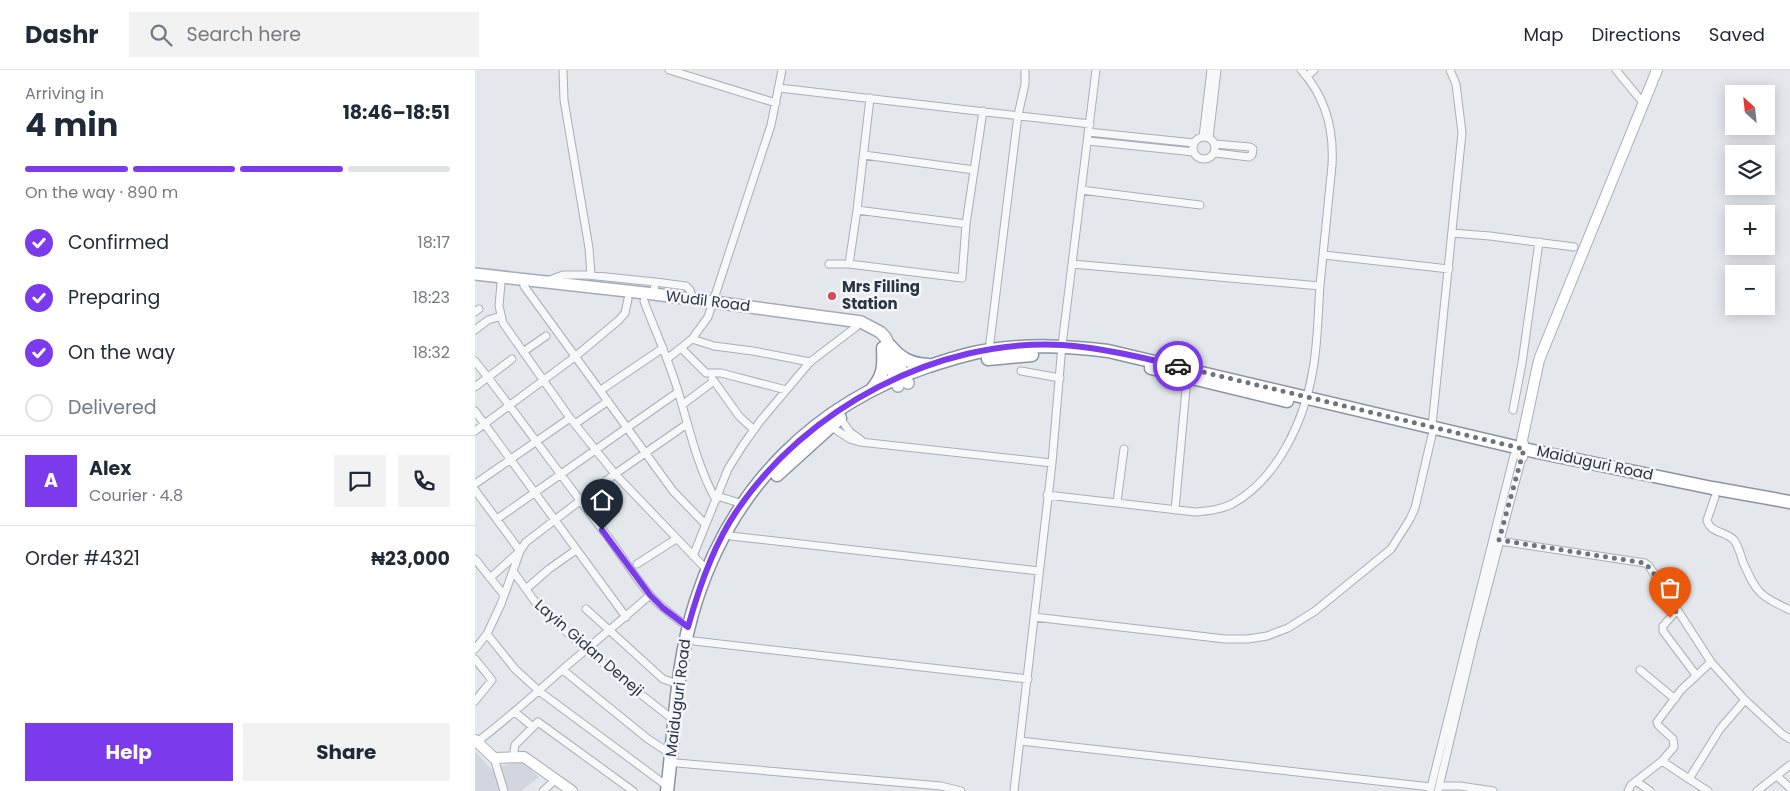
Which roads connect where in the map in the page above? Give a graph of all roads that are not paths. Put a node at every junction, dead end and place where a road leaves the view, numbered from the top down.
1 (563, 70) edge
2 (669, 70) edge
3 (781, 70) edge
4 (1025, 70) edge
5 (1096, 70) edge
6 (1211, 70) edge
7 (1217, 70) edge
8 (1314, 70) edge
9 (1450, 70) edge
10 (1616, 70) edge
11 (1657, 70) edge
12 (1304, 73) edge
13 (779, 88) junction
14 (871, 98) junction
15 (776, 103) junction
16 (1644, 104) junction
17 (983, 112) junction
18 (1018, 116) junction
19 (1208, 122) junction
20 (1089, 128) junction
21 (1206, 137) junction
22 (1159, 140) junction
23 (1087, 141) junction
24 (1194, 144) junction
25 (1215, 144) junction
26 (1158, 148) junction
27 (1193, 152) junction
28 (1215, 153) junction
29 (864, 155) junction
30 (974, 170) junction
31 (1081, 190) junction
32 (1200, 205) dead end
33 (857, 210) junction
34 (966, 224) junction
35 (1452, 233) junction
36 (1539, 242) junction
37 (1574, 247) dead end
38 (1324, 255) junction
39 (829, 264) dead end
40 (849, 264) junction
41 (1072, 264) junction
42 (1449, 269) junction
43 (475, 274) edge
44 (591, 275) junction
45 (475, 280) edge
46 (547, 282) junction
47 (501, 283) junction
48 (607, 283) junction
49 (524, 286) junction
50 (1321, 286) junction
51 (651, 292) junction
52 (629, 299) junction
53 (712, 305) junction
54 (501, 316) junction
55 (838, 321) junction
56 (856, 327) junction
57 (475, 330) edge
58 (546, 336) dead end
59 (692, 339) junction
60 (886, 347) junction
61 (663, 348) junction
62 (681, 348) junction
63 (1062, 349) junction
64 (989, 350) junction
65 (523, 352) junction
66 (576, 356) junction
67 (512, 359) dead end
68 (667, 359) junction
69 (475, 361) edge
70 (810, 362) junction
71 (933, 365) junction
72 (1021, 371) dead end
73 (708, 373) junction
74 (489, 378) junction
75 (1059, 378) junction
76 (1187, 378) junction
77 (544, 380) junction
78 (714, 381) junction
79 (901, 381) junction
80 (475, 387) edge
81 (601, 390) junction
82 (786, 390) junction
83 (679, 392) junction
84 (870, 392) junction
85 (608, 401) junction
86 (1305, 401) junction
87 (682, 405) junction
88 (509, 406) junction
89 (1513, 410) dead end
90 (475, 411) edge
91 (570, 418) junction
92 (835, 422) junction
93 (484, 424) junction
94 (575, 424) junction
95 (687, 424) junction
96 (627, 426) junction
97 (754, 430) junction
98 (1432, 430) junction
99 (475, 431) edge
100 (535, 442) junction
101 (865, 443) junction
102 (596, 449) junction
103 (1124, 449) dead end
104 (1520, 450) junction
105 (647, 453) junction
106 (510, 459) junction
107 (1052, 463) junction
108 (615, 474) junction
109 (560, 475) junction
110 (475, 484) edge
111 (475, 490) edge
112 (534, 492) junction
113 (1047, 495) junction
114 (1715, 497) junction
115 (716, 498) junction
116 (580, 502) junction
117 (1117, 502) junction
118 (1790, 502) edge
119 (743, 504) junction
120 (1175, 510) junction
121 (1790, 510) edge
122 (497, 519) junction
123 (554, 520) junction
124 (705, 524) junction
125 (731, 536) junction
126 (676, 539) junction
127 (1496, 540) junction
128 (576, 550) junction
129 (519, 551) junction
130 (693, 556) junction
131 (475, 559) edge
132 (637, 564) dead end
133 (707, 570) junction
134 (513, 571) junction
135 (1039, 571) junction
136 (490, 578) junction
137 (526, 589) junction
138 (504, 595) junction
139 (650, 595) junction
140 (586, 609) dead end
141 (1677, 610) junction
142 (1790, 610) edge
143 (626, 617) junction
144 (1034, 617) junction
145 (688, 627) junction
146 (610, 631) junction
147 (487, 634) junction
148 (689, 641) junction
149 (587, 649) junction
150 (475, 650) edge
151 (475, 659) edge
152 (1711, 662) junction
153 (563, 670) junction
154 (1640, 670) dead end
155 (1696, 675) junction
156 (1028, 679) junction
157 (678, 684) junction
158 (539, 691) junction
159 (1675, 699) junction
160 (1745, 700) junction
161 (475, 701) edge
162 (515, 713) junction
163 (675, 720) junction
164 (533, 727) junction
165 (1790, 738) edge
166 (476, 741) edge
167 (1020, 741) junction
168 (513, 757) junction
169 (494, 758) junction
170 (674, 758) junction
171 (1662, 761) junction
172 (1790, 765) edge
173 (1777, 776) junction
174 (557, 779) junction
175 (1689, 779) junction
176 (1636, 781) junction
177 (1439, 788) edge
178 (1790, 788) edge
179 (669, 789) edge
180 (1430, 789) edge
181 (504, 791) edge
182 (543, 791) edge
183 (572, 791) edge
184 (633, 791) edge
185 (961, 791) edge
186 (1015, 791) edge
187 (1493, 791) edge
188 (1628, 791) edge
189 (1650, 791) edge
190 (1708, 791) edge
191 (1757, 791) edge

1 - 44 street
2 - 15 street
3 - 13 street
4 - 18 street
5 - 20 street
6 - 19 street
7 - 19 street
8 - 12 street
9 - 35 street
10 - 16 street
11 - 16 street
12 - 38 street
13 - 14 street
13 - 15 street
14 - 17 street
14 - 29 street
15 - 53 street
16 - 104 street
17 - 18 street
17 - 30 street
18 - 20 street
18 - 64 street
19 - 21 street
20 - 22 street
20 - 23 street
21 - 24 street
21 - 25 street
22 - 24 street
22 - 26 street
23 - 26 street
23 - 31 street
24 - 27 street
25 - 28 street
25 - 28 street
26 - 27 street
27 - 28 street
29 - 30 street
29 - 33 street
30 - 34 street
31 - 32 street
31 - 41 street
33 - 34 street
33 - 40 street
34 - 40 street
35 - 36 street
35 - 42 street
36 - 37 street
36 - 89 street
38 - 42 street
38 - 50 street
39 - 40 street
41 - 50 street
41 - 63 street
42 - 98 street
43 - 46 main road, Wudil Road
44 - 46 street
44 - 48 street
45 - 47 main road, Wudil Road
46 - 48 main road, Wudil Road
47 - 49 main road, Wudil Road
47 - 54 street
48 - 51 main road, Wudil Road
49 - 52 main road, Wudil Road
49 - 66 street
50 - 86 street
51 - 52 main road, Wudil Road
51 - 53 main road, Wudil Road
51 - 53 main road, Wudil Road
51 - 61 street
52 - 66 street
53 - 55 main road, Wudil Road
53 - 59 street
54 - 57 street
54 - 65 street
55 - 56 main road, Wudil Road
55 - 60 main road, Wudil Road
56 - 60 main road, Wudil Road
56 - 70 street
58 - 65 street
59 - 62 street
59 - 70 street
60 - 71 highway
60 - 79 main road, Wudil Road
60 - 84 highway
61 - 68 street
61 - 81 street
62 - 68 street
62 - 73 street
63 - 64 highway, Maiduguri Road
63 - 75 street
63 - 76 highway, Maiduguri Road
63 - 79 highway, Maiduguri Road
63 - 86 highway, Maiduguri Road
64 - 71 highway, Maiduguri Road
65 - 77 street
66 - 77 street
66 - 81 street
67 - 74 street
68 - 83 street
69 - 74 street
70 - 82 street
71 - 79 highway, Maiduguri Road
72 - 75 street
73 - 78 street
73 - 82 street
74 - 80 street
74 - 88 street
75 - 107 street
76 - 86 highway, Maiduguri Road
76 - 120 street
77 - 88 street
77 - 91 street
78 - 87 street
78 - 97 street
79 - 84 highway, Maiduguri Road
79 - 92 highway, Maiduguri Road
81 - 85 street
82 - 97 street
83 - 87 street
83 - 96 street
84 - 119 highway, Maiduguri Road
85 - 94 street
85 - 96 street
86 - 98 highway, Maiduguri Road
86 - 120 street
87 - 95 street
88 - 93 street
88 - 100 street
90 - 93 street
91 - 94 street
91 - 100 street
92 - 101 street
92 - 101 street
92 - 125 highway, Maiduguri Road
93 - 99 street
93 - 106 street
94 - 102 street
95 - 105 street
95 - 115 street
96 - 102 street
96 - 105 street
97 - 115 street
98 - 104 highway, Maiduguri Road
98 - 144 street
100 - 106 street
100 - 109 street
101 - 107 street
102 - 108 street
102 - 109 street
103 - 117 street
104 - 114 highway, Maiduguri Road
104 - 118 highway, Maiduguri Road
104 - 127 street
105 - 108 street
105 - 124 street
106 - 110 street
106 - 112 street
107 - 113 street
108 - 116 street
108 - 126 street
109 - 112 street
109 - 116 street
111 - 122 street
112 - 122 street
112 - 123 street
113 - 117 street
113 - 135 street
114 - 121 highway, Maiduguri Road
114 - 142 street
115 - 119 street
115 - 124 street
116 - 123 street
116 - 139 street
117 - 120 street
119 - 133 highway, Maiduguri Road
122 - 129 street
123 - 128 street
123 - 129 street
124 - 130 street
125 - 135 street
125 - 148 highway, Maiduguri Road
126 - 130 street
126 - 132 street
127 - 141 street
127 - 177 street
127 - 180 street
128 - 137 street
128 - 143 street
129 - 134 street
129 - 136 street
130 - 133 street
131 - 136 street
133 - 145 highway, Maiduguri Road
134 - 137 street, Layin Gidan Deneji
134 - 138 street
135 - 144 street
136 - 138 street
137 - 149 street, Layin Gidan Deneji
138 - 147 street
139 - 143 street
139 - 145 street
140 - 146 street
141 - 152 street
141 - 155 street
143 - 146 street
144 - 156 street
145 - 148 highway, Maiduguri Road
146 - 149 street
146 - 157 street
147 - 150 street
147 - 158 street
148 - 156 street
148 - 157 highway, Maiduguri Road
148 - 170 highway, Maiduguri Road
149 - 153 street
149 - 163 street, Layin Gidan Deneji
151 - 161 street
152 - 155 street
152 - 160 street
153 - 158 street
153 - 170 street
154 - 159 street
155 - 159 street
156 - 167 street
157 - 163 highway, Maiduguri Road
158 - 162 street
158 - 179 street
159 - 171 street
160 - 165 street
160 - 175 street
162 - 164 street
162 - 166 street
163 - 170 highway, Maiduguri Road
164 - 168 street
164 - 184 street
166 - 169 street
167 - 180 street
167 - 186 street
168 - 169 street
168 - 174 street
169 - 181 street
170 - 179 highway, Maiduguri Road
170 - 185 street
171 - 175 street
171 - 176 street
172 - 173 street
173 - 178 street
173 - 191 street
174 - 182 street
174 - 183 street
175 - 190 street
176 - 188 street
176 - 189 street
177 - 187 street

